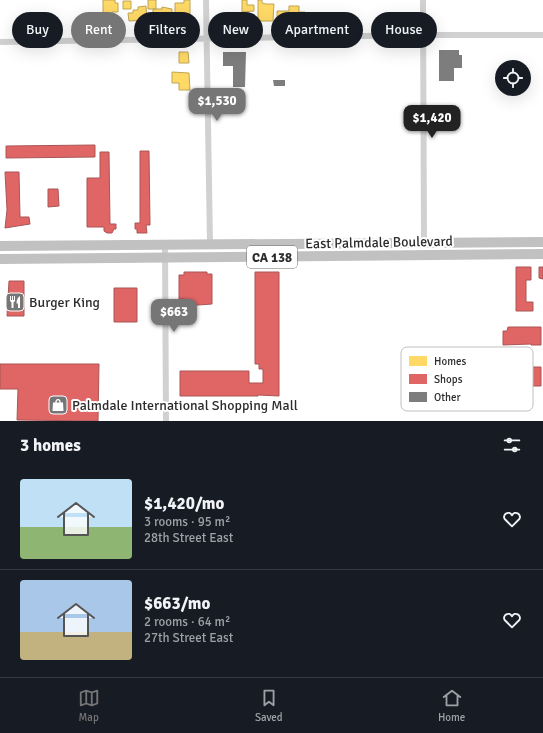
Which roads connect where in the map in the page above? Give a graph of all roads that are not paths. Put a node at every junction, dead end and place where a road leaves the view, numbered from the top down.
1 (206, 0) edge
2 (423, 0) edge
3 (423, 12) edge
4 (437, 35) edge
5 (543, 35) edge
6 (371, 36) edge
7 (206, 40) junction
8 (0, 42) edge
9 (423, 48) edge
10 (543, 242) edge
11 (424, 243) junction
12 (165, 244) junction
13 (210, 244) junction
14 (0, 246) edge
15 (543, 254) edge
16 (166, 258) junction
17 (0, 259) edge
18 (166, 421) edge

1 - 7 street
2 - 3 street
4 - 5 street
6 - 7 street
7 - 8 street
7 - 13 street
9 - 11 street
10 - 11 highway, East Palmdale Boulevard / CA 138
11 - 13 highway, East Palmdale Boulevard / CA 138
12 - 13 highway, East Palmdale Boulevard / CA 138
12 - 14 highway, East Palmdale Boulevard / CA 138
12 - 16 street
15 - 16 highway, East Palmdale Boulevard / CA 138
16 - 17 highway, East Palmdale Boulevard / CA 138
16 - 18 street

